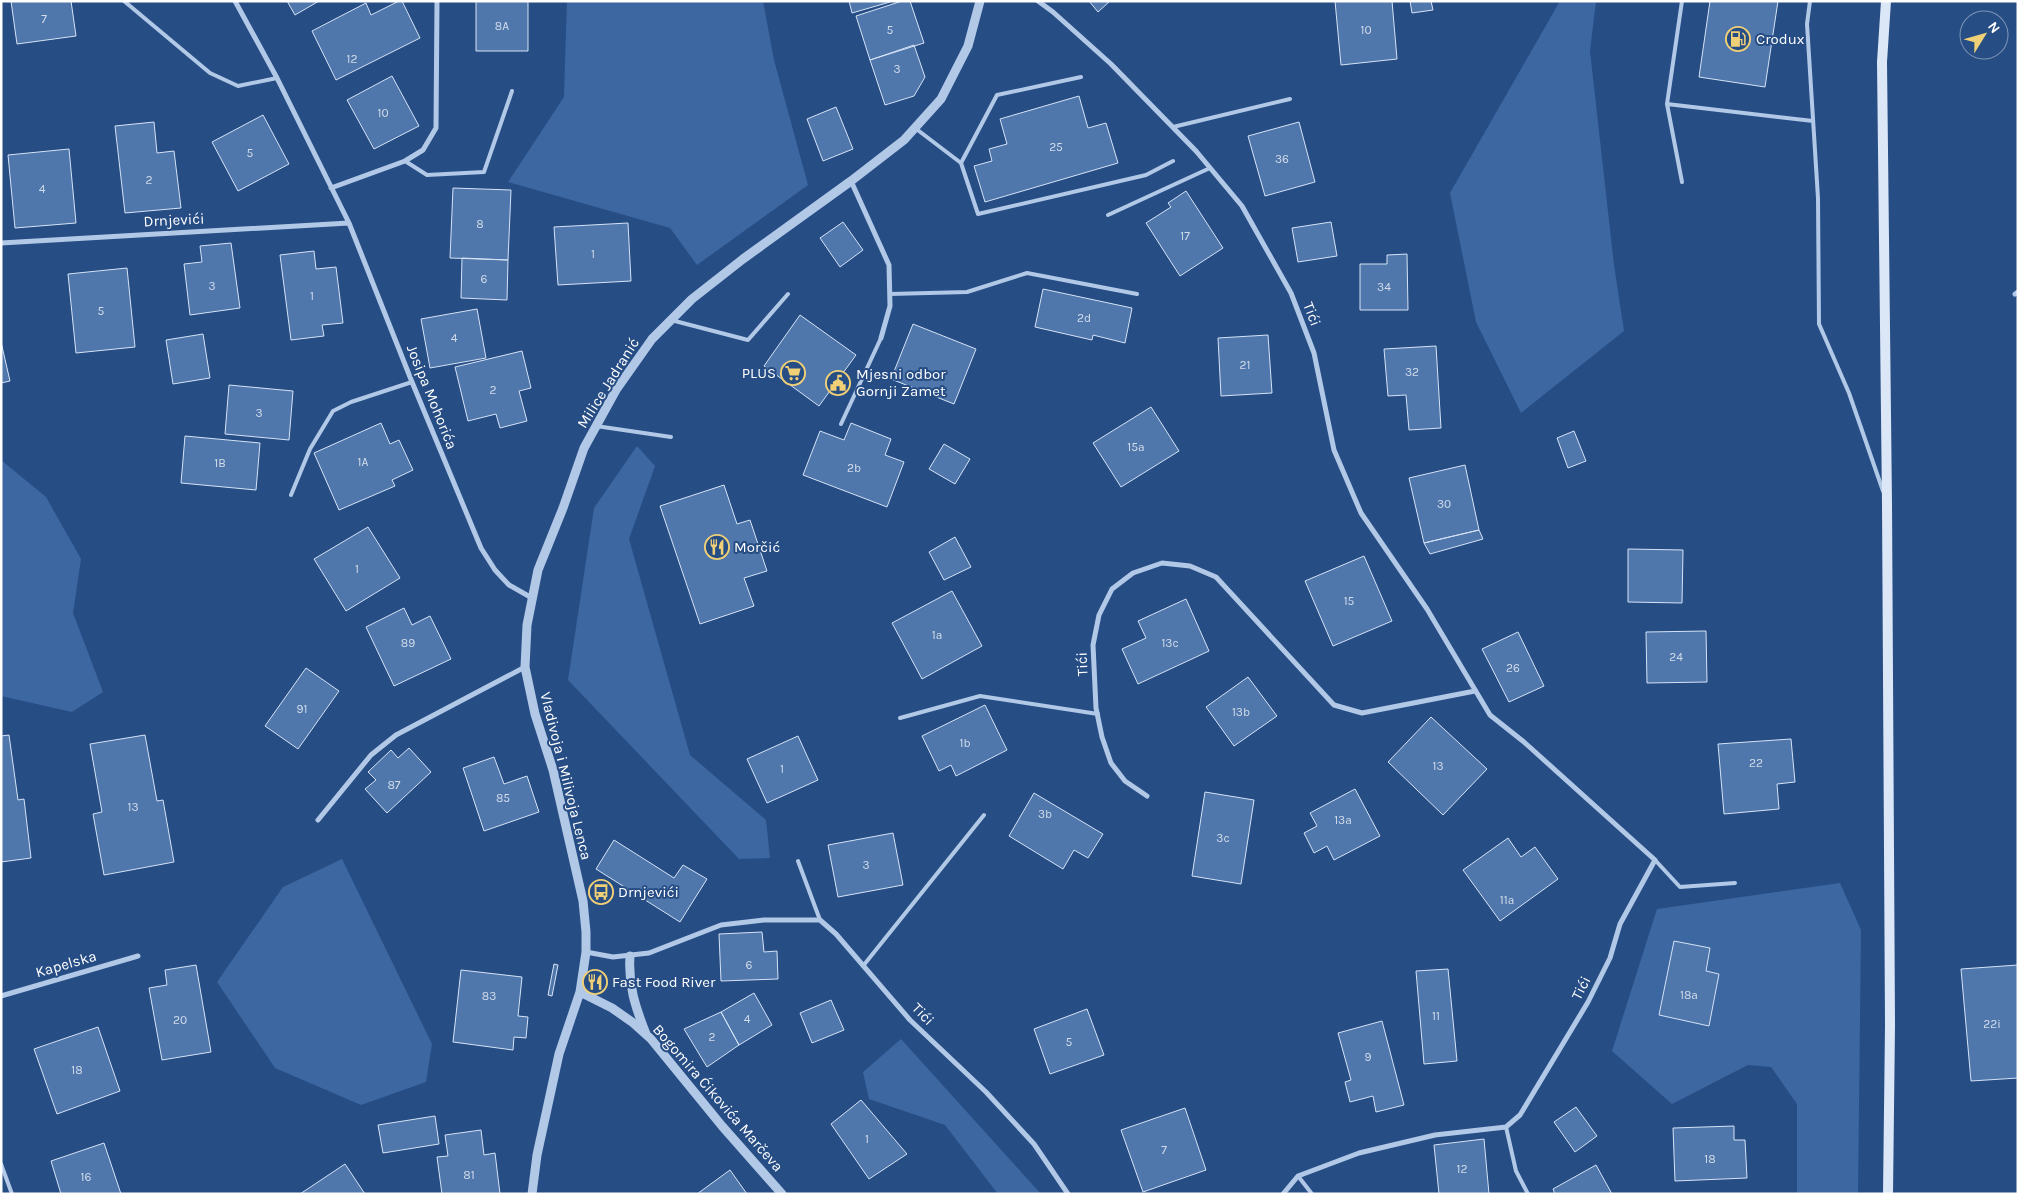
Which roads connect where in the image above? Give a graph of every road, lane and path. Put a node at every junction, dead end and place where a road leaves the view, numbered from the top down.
1 (124, 1) edge
2 (236, 1) edge
3 (437, 1) edge
4 (980, 1) edge
5 (1038, 1) edge
6 (1682, 1) edge
7 (1810, 1) edge
8 (1886, 1) edge
9 (1081, 77) dead end
10 (277, 78) junction
11 (512, 91) dead end
12 (1290, 99) dead end
13 (1667, 104) junction
14 (1813, 121) junction
15 (1173, 127) junction
16 (915, 128) junction
17 (405, 161) junction
18 (1173, 161) dead end
19 (961, 164) junction
20 (1210, 168) junction
21 (851, 181) junction
22 (1682, 182) dead end
23 (331, 188) junction
24 (1108, 215) dead end
25 (349, 223) junction
26 (1, 243) edge
27 (788, 294) dead end
28 (890, 294) junction
29 (1137, 294) dead end
30 (670, 320) junction
31 (881, 338) joint
32 (412, 382) junction
33 (841, 424) dead end
34 (596, 426) junction
35 (671, 436) dead end
36 (291, 495) dead end
37 (1887, 502) junction
38 (532, 598) junction
39 (525, 667) junction
40 (1475, 691) junction
41 (1098, 714) junction
42 (900, 718) dead end
43 (1147, 796) dead end
44 (984, 815) dead end
45 (318, 820) dead end
46 (1655, 860) junction
47 (798, 861) dead end
48 (1735, 883) dead end
49 (820, 920) junction
50 (586, 952) junction
51 (138, 956) dead end
52 (630, 956) junction
53 (863, 966) junction
54 (580, 992) junction
55 (1, 996) edge
56 (647, 1036) junction
57 (1506, 1127) junction
58 (1, 1164) edge
59 (1298, 1176) junction
60 (12, 1194) edge
61 (532, 1194) edge
62 (782, 1194) edge
63 (1068, 1194) edge
64 (1283, 1194) edge
65 (1312, 1194) edge
66 (1528, 1194) edge
67 (1888, 1194) edge

1 - 10 lane
2 - 10 street, Josipa Mohorića
3 - 17 street
4 - 16 street, Milice Jadranić
5 - 15 street, Tići
6 - 13 lane
7 - 14 lane
8 - 37 main road
9 - 19 lane
10 - 23 street, Josipa Mohorića
11 - 17 lane
12 - 15 lane
13 - 14 lane
13 - 22 lane
14 - 37 lane
15 - 20 street, Tići
16 - 19 lane
16 - 21 street, Milice Jadranić
17 - 23 street
18 - 19 lane
20 - 24 lane
20 - 40 street, Tići
21 - 28 street
21 - 30 street, Milice Jadranić
23 - 25 street, Josipa Mohorića
25 - 26 street, Drnjevići
25 - 32 street, Josipa Mohorića
27 - 30 lane
28 - 29 lane
28 - 31 street
30 - 34 street, Milice Jadranić
31 - 33 lane
32 - 36 lane
32 - 38 street, Josipa Mohorića
34 - 35 lane
34 - 38 street, Milice Jadranić
37 - 67 main road
38 - 39 street, Vladivoja i Milivoja Lenca
39 - 45 street
39 - 50 street, Vladivoja i Milivoja Lenca
40 - 41 street, Tići
40 - 46 street, Tići
41 - 42 lane
41 - 43 street, Tići
44 - 53 lane
46 - 48 lane
46 - 57 street, Tići
47 - 49 lane
49 - 52 street
49 - 53 street, Tići
50 - 52 street
50 - 54 street, Vladivoja i Milivoja Lenca
51 - 55 street, Kapelska
52 - 56 street
53 - 63 street, Tići
54 - 56 street, Bogomira Ćikovića Marčeva
54 - 61 street, Vladivoja i Milivoja Lenca
56 - 62 street, Bogomira Ćikovića Marčeva
57 - 59 street
57 - 66 lane
58 - 60 lane
59 - 64 street
59 - 65 lane

